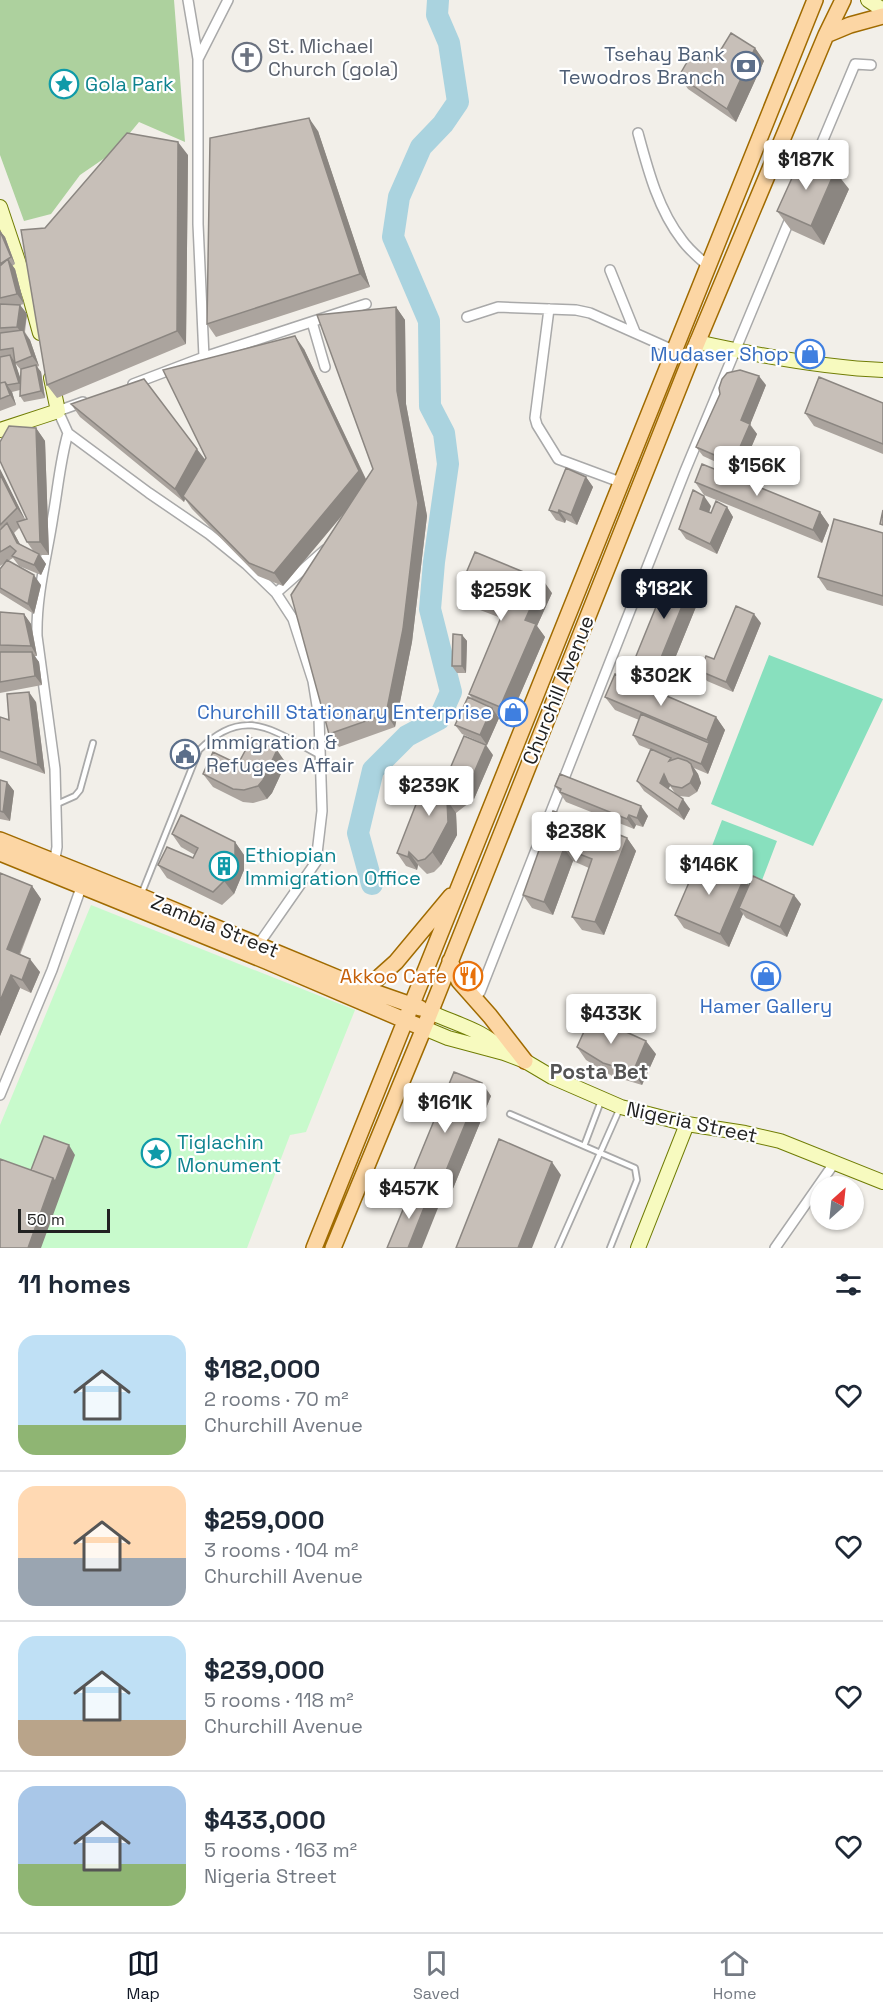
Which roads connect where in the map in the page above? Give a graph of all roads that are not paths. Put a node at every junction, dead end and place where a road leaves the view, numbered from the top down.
1 (188, 0) edge
2 (228, 0) edge
3 (815, 0) edge
4 (843, 0) edge
5 (868, 0) edge
6 (883, 10) edge
7 (883, 16) edge
8 (826, 35) junction
9 (198, 58) junction
10 (871, 65) dead end
11 (638, 133) dead end
12 (807, 177) edge
13 (0, 207) edge
14 (794, 209) edge
15 (708, 266) junction
16 (610, 270) dead end
17 (366, 304) dead end
18 (549, 309) junction
19 (467, 317) dead end
20 (312, 322) junction
21 (635, 332) junction
22 (697, 342) junction
23 (43, 344) edge
24 (673, 350) junction
25 (735, 350) junction
26 (204, 357) junction
27 (48, 366) edge
28 (326, 367) dead end
29 (883, 370) edge
30 (165, 372) junction
31 (172, 383) edge
32 (126, 387) edge
33 (96, 397) edge
34 (58, 411) junction
35 (0, 430) edge
36 (68, 434) junction
37 (620, 482) junction
38 (336, 539) edge
39 (276, 593) junction
40 (93, 743) dead end
41 (321, 756) junction
42 (57, 804) junction
43 (0, 840) edge
44 (0, 853) edge
45 (53, 866) junction
46 (84, 880) junction
47 (459, 887) junction
48 (138, 902) junction
49 (255, 950) junction
50 (450, 961) junction
51 (357, 986) junction
52 (480, 992) dead end
53 (412, 1006) junction
54 (430, 1012) junction
55 (406, 1021) junction
56 (424, 1028) junction
57 (504, 1053) junction
58 (525, 1061) junction
59 (0, 1095) edge
60 (602, 1100) junction
61 (621, 1107) junction
62 (510, 1114) dead end
63 (687, 1124) junction
64 (584, 1146) junction
65 (601, 1154) junction
66 (834, 1162) junction
67 (883, 1182) edge
68 (314, 1248) edge
69 (333, 1248) edge
70 (558, 1248) edge
71 (610, 1248) edge
72 (638, 1248) edge
73 (775, 1248) edge

1 - 9 street
2 - 9 street
3 - 15 main road, Churchill Avenue
4 - 8 main road, Churchill Avenue
5 - 6 street
7 - 8 main road
8 - 22 main road, Churchill Avenue
9 - 26 street
10 - 12 street
11 - 15 street
13 - 23 street
14 - 25 street
15 - 24 main road, Churchill Avenue
16 - 21 street
17 - 20 street
18 - 19 street
18 - 21 street
18 - 37 street
20 - 26 street
20 - 28 street
21 - 24 street
22 - 25 street
22 - 50 main road, Churchill Avenue
24 - 37 main road, Churchill Avenue
25 - 29 street
25 - 52 street
26 - 30 street
27 - 34 street
30 - 31 street
30 - 32 street
33 - 34 street
34 - 35 street
34 - 36 street
36 - 39 street
36 - 42 street
37 - 47 main road, Churchill Avenue
38 - 39 street
39 - 41 street
40 - 42 lane
41 - 48 lane
41 - 49 street
42 - 45 street
43 - 45 main road, Zambia Street
44 - 45 main road, Zambia Street
45 - 46 main road, Zambia Street
46 - 48 main road, Zambia Street
46 - 59 street
47 - 51 main road
47 - 53 main road, Churchill Avenue
48 - 49 main road, Zambia Street
49 - 51 main road, Zambia Street
49 - 55 main road, Zambia Street
50 - 54 main road, Churchill Avenue
50 - 58 main road
51 - 53 main road, Zambia Street
53 - 54 main road, Zambia Street
53 - 55 main road, Churchill Avenue
54 - 56 main road, Churchill Avenue
54 - 57 street, Nigeria Street
55 - 56 main road, Zambia Street
55 - 68 main road, Churchill Avenue
56 - 57 street, Nigeria Street
56 - 69 main road, Churchill Avenue
57 - 58 street, Nigeria Street
58 - 60 street, Nigeria Street
60 - 61 street, Nigeria Street
60 - 64 lane
61 - 63 street, Nigeria Street
61 - 65 lane
62 - 64 lane
63 - 66 street, Nigeria Street
63 - 72 street
64 - 65 lane
65 - 70 lane
65 - 71 lane
66 - 67 street, Nigeria Street
66 - 73 street

